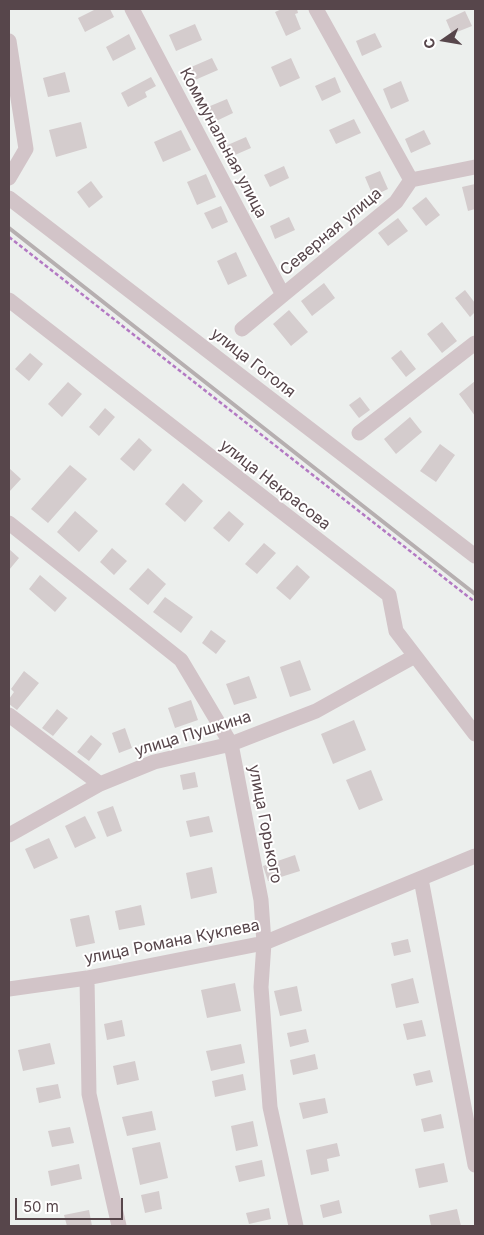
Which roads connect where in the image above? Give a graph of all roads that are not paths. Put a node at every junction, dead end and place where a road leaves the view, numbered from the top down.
1 (132, 9) edge
2 (316, 9) edge
3 (9, 41) edge
4 (475, 167) edge
5 (9, 178) edge
6 (411, 180) junction
7 (9, 198) edge
8 (283, 295) junction
9 (9, 300) edge
10 (242, 329) dead end
11 (475, 343) edge
12 (359, 433) dead end
13 (9, 523) edge
14 (475, 556) edge
15 (415, 656) junction
16 (9, 715) edge
17 (475, 734) edge
18 (232, 744) junction
19 (100, 784) junction
20 (9, 835) edge
21 (475, 856) edge
22 (421, 879) junction
23 (264, 943) junction
24 (87, 978) junction
25 (9, 989) edge
26 (475, 1166) edge
27 (119, 1226) edge
28 (296, 1226) edge

1 - 8 street, Коммунальная улица
2 - 6 street
3 - 5 street
4 - 6 street
6 - 8 street, Северная улица
7 - 14 street, улица Гоголя
8 - 10 street, Северная улица
9 - 15 street, улица Некрасова
11 - 12 street
13 - 18 street, улица Горького
15 - 17 street, улица Некрасова
15 - 18 street, улица Пушкина
16 - 19 street
18 - 19 street, улица Пушкина
18 - 23 street, улица Горького
19 - 20 street, улица Пушкина
21 - 22 street, улица Романа Куклева
22 - 23 street, улица Романа Куклева
22 - 26 street
23 - 24 street, улица Романа Куклева
23 - 28 street, улица Горького
24 - 25 street, улица Романа Куклева
24 - 27 street

